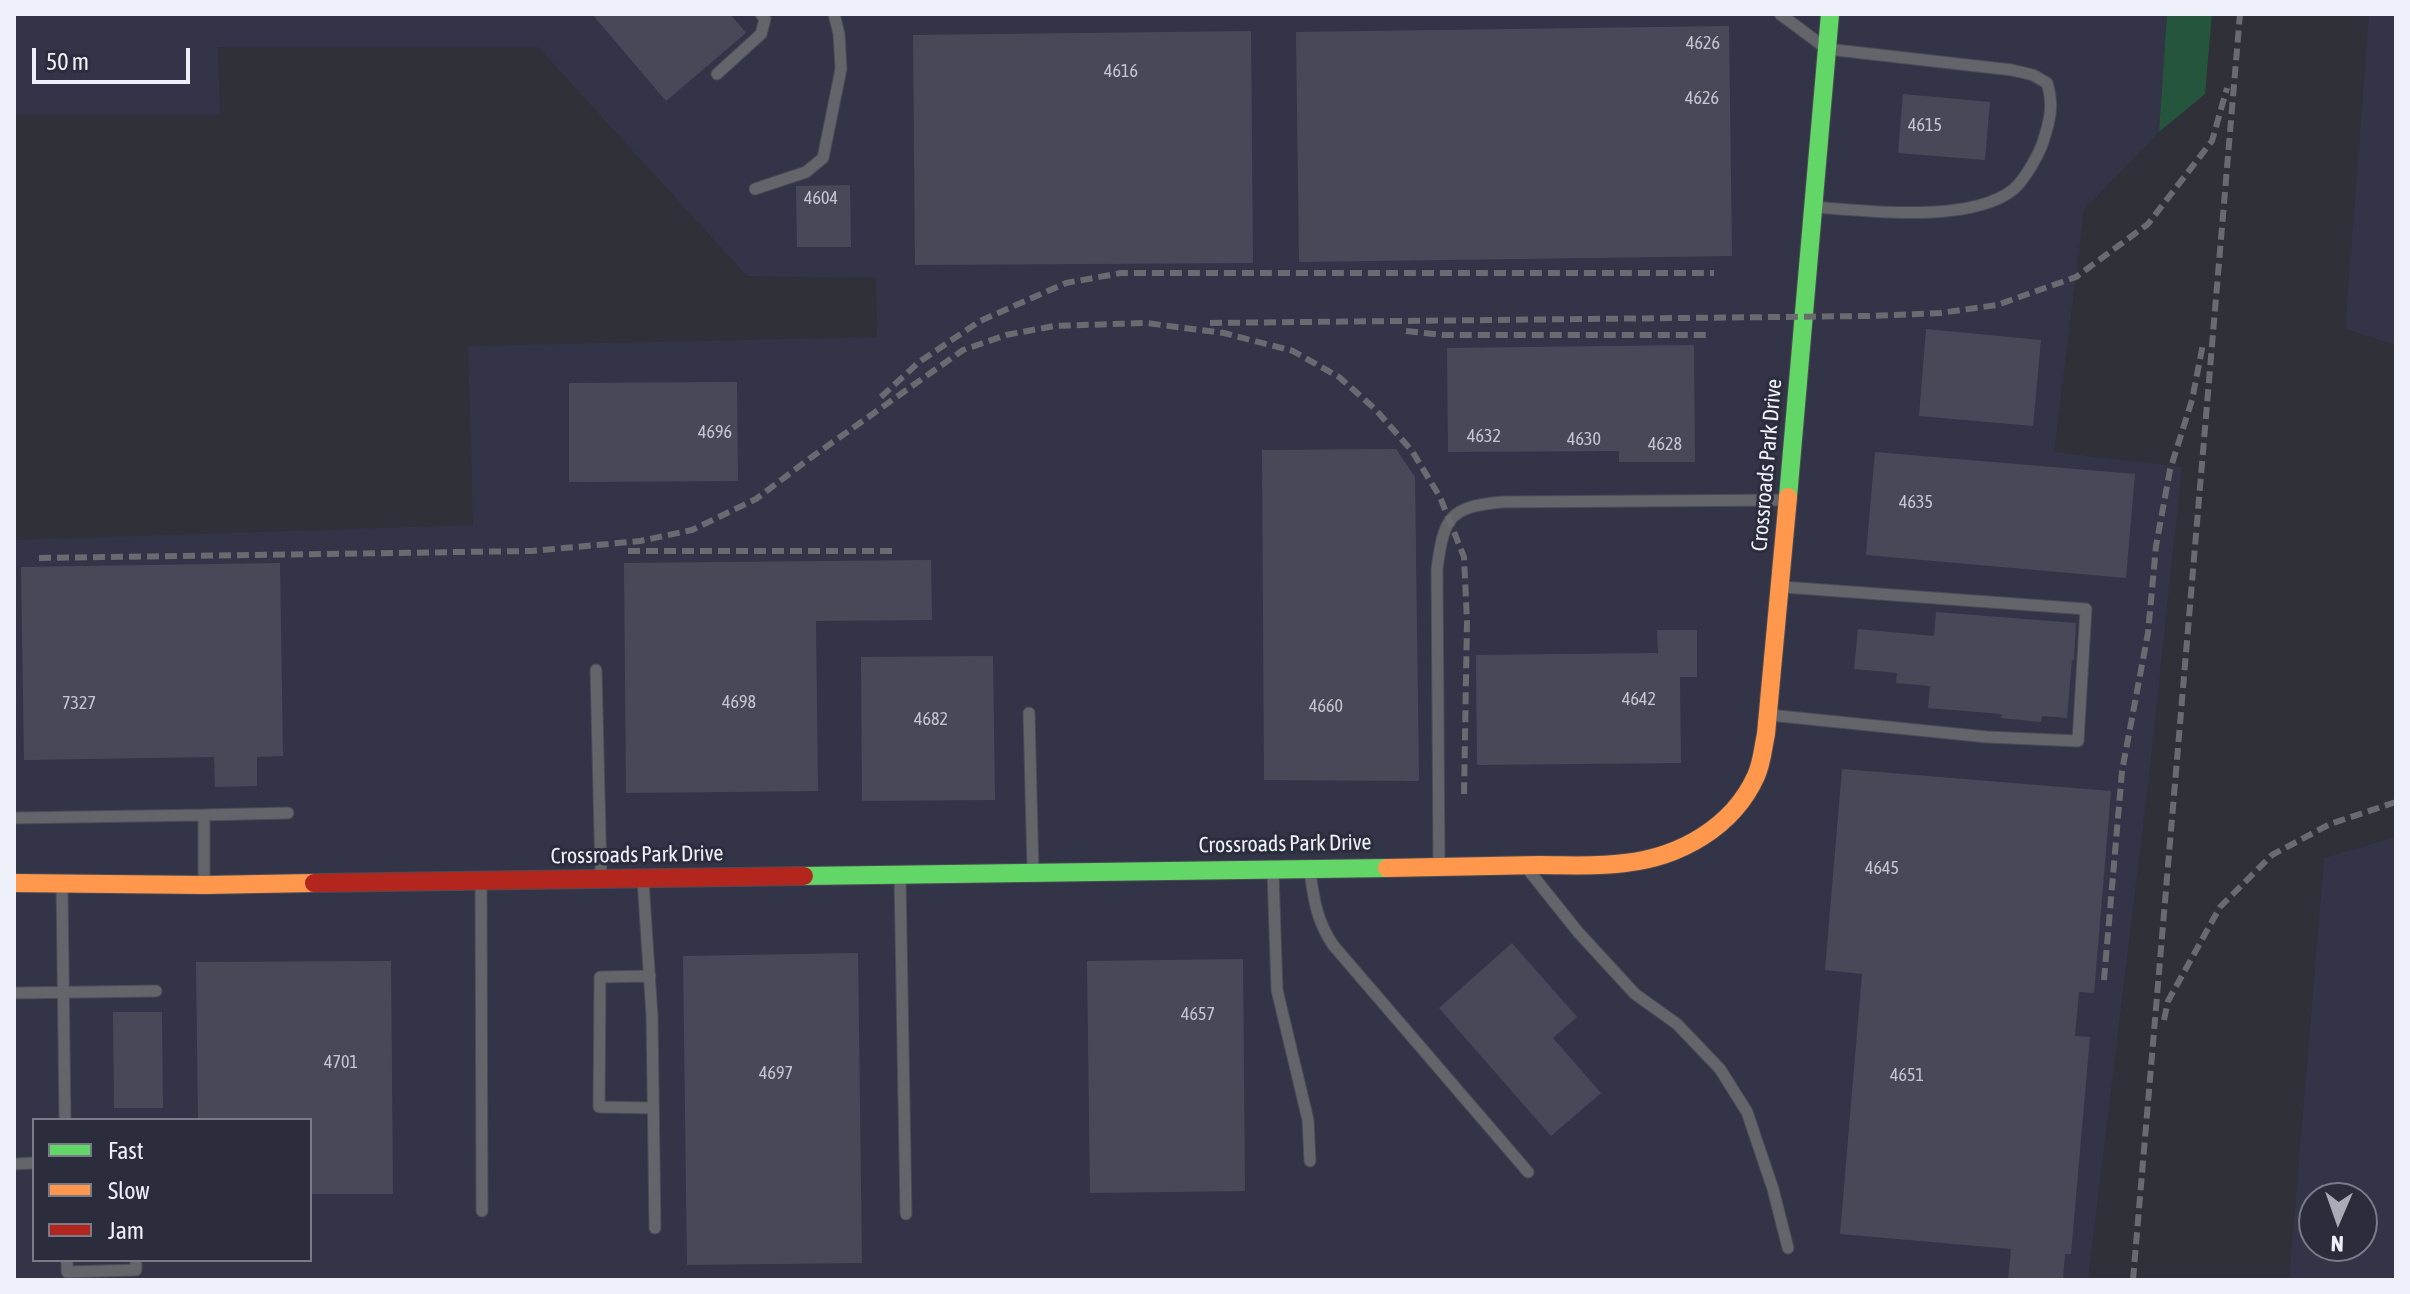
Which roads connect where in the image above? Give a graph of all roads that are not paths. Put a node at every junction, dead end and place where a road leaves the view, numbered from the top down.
1 (761, 14) edge
2 (834, 14) edge
3 (1780, 14) edge
4 (1830, 14) edge
5 (1827, 49) junction
6 (717, 74) dead end
7 (755, 189) dead end
8 (1814, 207) junction
9 (1787, 500) junction
10 (1779, 587) junction
11 (596, 670) dead end
12 (1029, 713) dead end
13 (1768, 715) junction
14 (288, 813) dead end
15 (204, 815) junction
16 (14, 818) edge
17 (1525, 865) junction
18 (1439, 866) junction
19 (1273, 868) junction
20 (1309, 868) junction
21 (1033, 872) junction
22 (900, 874) junction
23 (643, 879) junction
24 (601, 880) junction
25 (481, 881) junction
26 (14, 883) edge
27 (62, 883) junction
28 (204, 885) junction
29 (650, 976) junction
30 (156, 991) dead end
31 (63, 992) junction
32 (14, 993) edge
33 (653, 1108) junction
34 (65, 1118) edge
35 (1310, 1161) dead end
36 (1528, 1172) dead end
37 (482, 1211) dead end
38 (906, 1214) dead end
39 (655, 1228) dead end
40 (1788, 1248) dead end
41 (67, 1262) edge
42 (136, 1262) edge

1 - 6 lane
2 - 7 lane
3 - 5 lane
4 - 5 street, Crossroads Park Drive
5 - 8 street, Crossroads Park Drive
5 - 8 lane
8 - 9 street, Crossroads Park Drive
9 - 10 street, Crossroads Park Drive
9 - 18 lane
10 - 13 street, Crossroads Park Drive
10 - 13 lane
11 - 24 lane
12 - 21 lane
13 - 17 street, Crossroads Park Drive
14 - 15 lane
15 - 16 lane
15 - 28 lane
17 - 18 street, Crossroads Park Drive
17 - 40 lane
18 - 20 street, Crossroads Park Drive
19 - 20 street, Crossroads Park Drive
19 - 21 street, Crossroads Park Drive
19 - 35 lane
20 - 36 lane
21 - 22 street, Crossroads Park Drive
22 - 23 street, Crossroads Park Drive
22 - 38 lane
23 - 24 street, Crossroads Park Drive
23 - 29 lane
24 - 25 street, Crossroads Park Drive
25 - 28 street, Crossroads Park Drive
25 - 37 lane
26 - 27 street, Crossroads Park Drive
27 - 28 street, Crossroads Park Drive
27 - 31 lane
29 - 33 lane
29 - 33 lane
30 - 31 lane
31 - 32 lane
31 - 34 lane
33 - 39 lane
41 - 42 lane

